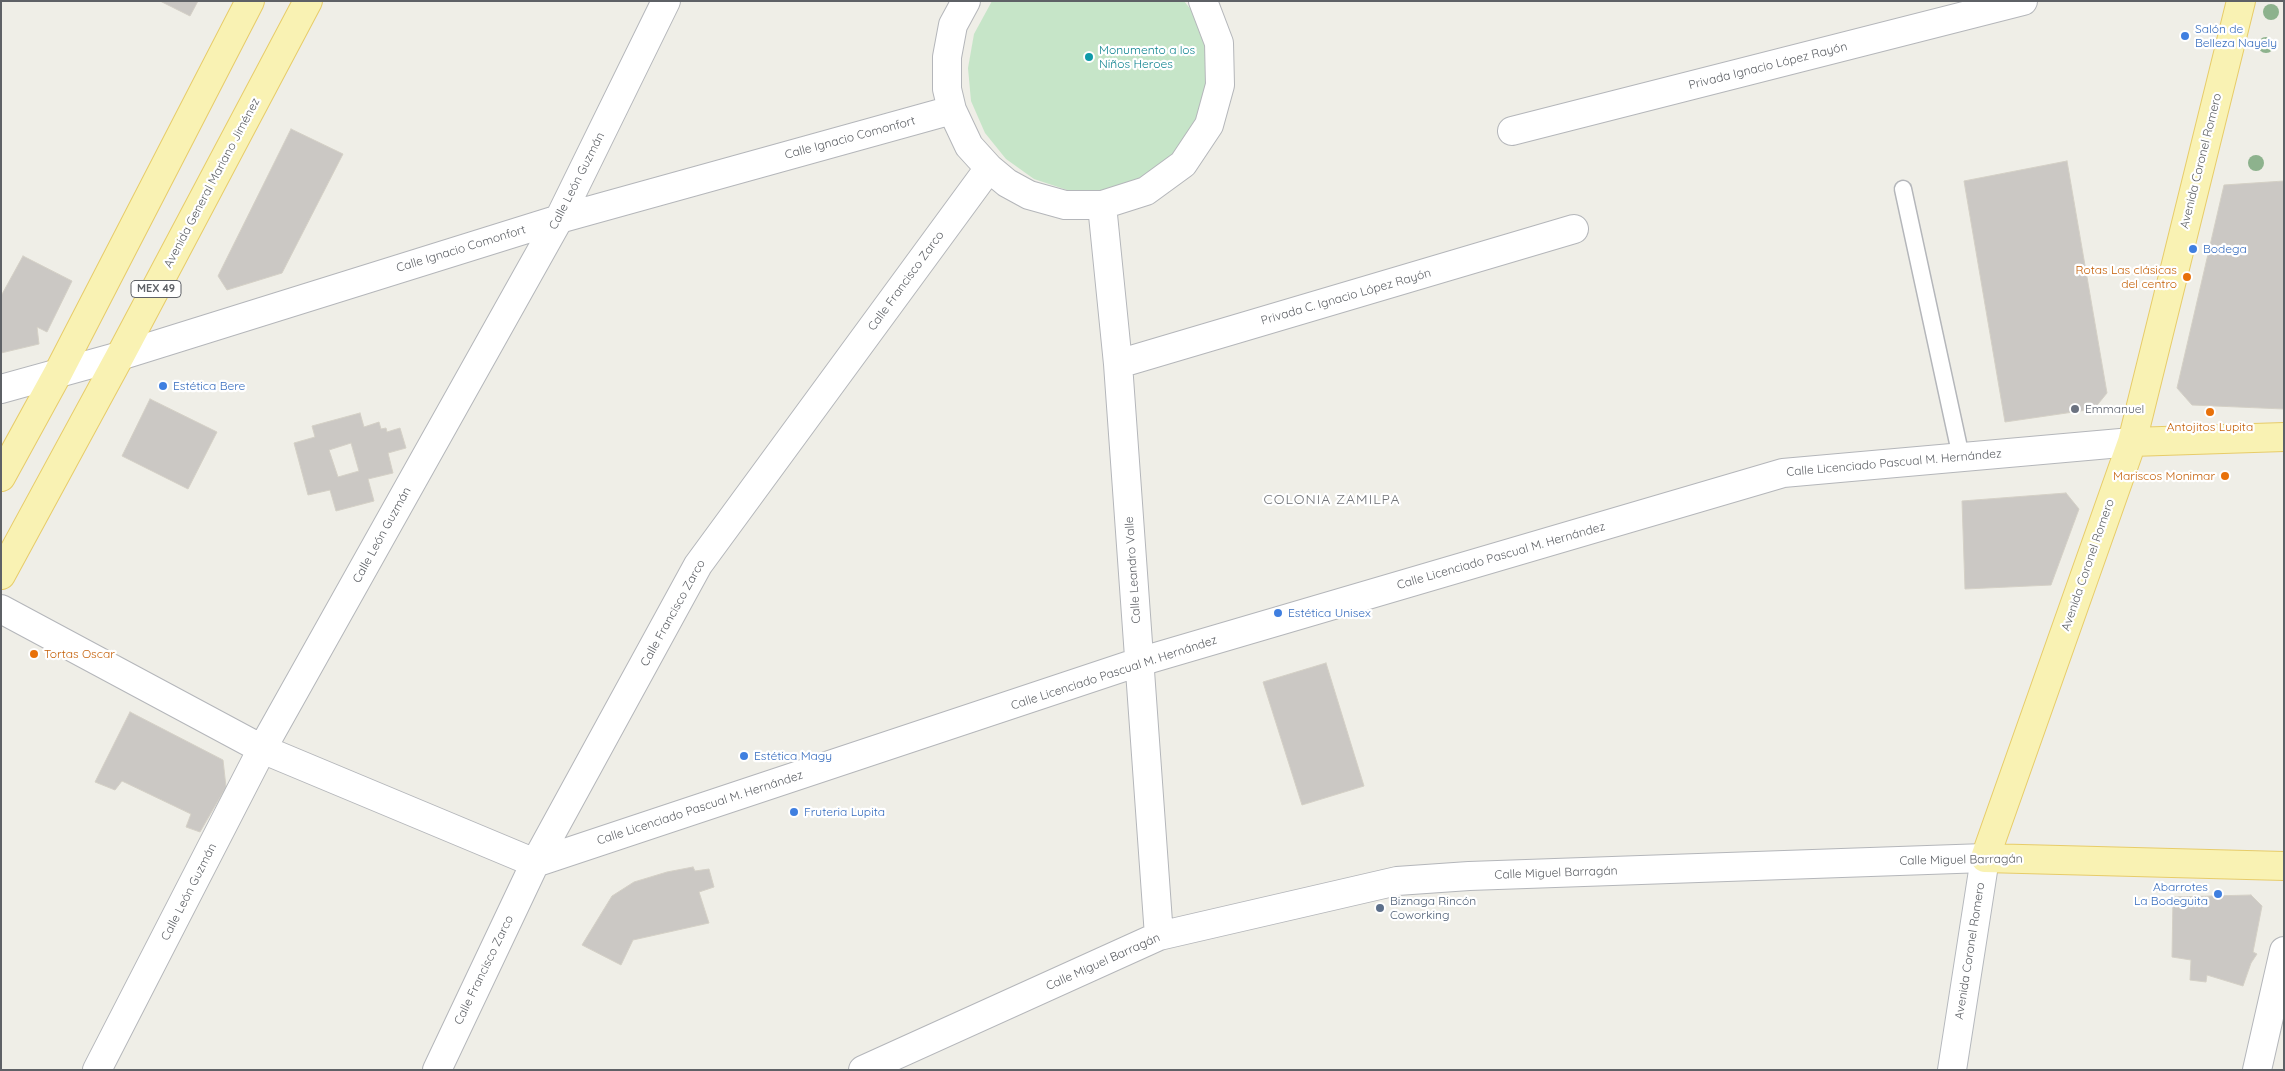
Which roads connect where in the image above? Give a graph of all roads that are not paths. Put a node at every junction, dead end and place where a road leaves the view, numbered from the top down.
1 (250, 1) edge
2 (308, 1) edge
3 (666, 1) edge
4 (966, 1) edge
5 (2023, 1) edge
6 (2241, 1) edge
7 (1207, 2) edge
8 (952, 110) junction
9 (1512, 131) dead end
10 (988, 168) junction
11 (1903, 189) dead end
12 (1102, 205) junction
13 (558, 219) junction
14 (1574, 229) dead end
15 (120, 356) junction
16 (1118, 364) junction
17 (58, 373) junction
18 (1, 389) edge
19 (2284, 437) edge
20 (2132, 442) junction
21 (1961, 457) junction
22 (1, 477) edge
23 (1, 575) edge
24 (1, 609) edge
25 (1139, 662) junction
26 (262, 749) junction
27 (1985, 858) junction
28 (535, 863) junction
29 (2284, 866) edge
30 (1159, 936) junction
31 (2284, 952) edge
32 (97, 1070) edge
33 (437, 1070) edge
34 (863, 1070) edge
35 (1952, 1070) edge
36 (2257, 1070) edge

1 - 17 main road
2 - 15 main road, Avenida General Mariano Jiménez / MEX 49
3 - 13 street, Calle León Guzmán
4 - 8 street
5 - 9 street, Privada Ignacio López Rayón
6 - 20 main road, Avenida Coronel Romero
7 - 12 street
8 - 10 street
8 - 13 street, Calle Ignacio Comonfort
10 - 12 street
10 - 28 street, Calle Francisco Zarco
11 - 21 lane
12 - 16 street, Calle Leandro Valle
13 - 15 street, Calle Ignacio Comonfort
13 - 26 street, Calle León Guzmán
14 - 16 street, Privada C. Ignacio López Rayón
15 - 17 street, Calle Ignacio Comonfort
15 - 23 main road, Avenida General Mariano Jiménez / MEX 49
16 - 25 street, Calle Leandro Valle
17 - 18 street, Calle Ignacio Comonfort
17 - 22 main road
19 - 20 main road, Calle Licenciado Pascual M. Hernández
20 - 21 street, Calle Licenciado Pascual M. Hernández
20 - 27 main road, Avenida Coronel Romero
21 - 25 street, Calle Licenciado Pascual M. Hernández
24 - 26 street
25 - 28 street, Calle Licenciado Pascual M. Hernández
25 - 30 street, Calle Leandro Valle
26 - 28 street
26 - 32 street, Calle León Guzmán
27 - 29 main road, Calle Miguel Barragán
27 - 30 street, Calle Miguel Barragán
27 - 35 street, Avenida Coronel Romero
28 - 33 street, Calle Francisco Zarco
30 - 34 street, Calle Miguel Barragán
31 - 36 street

